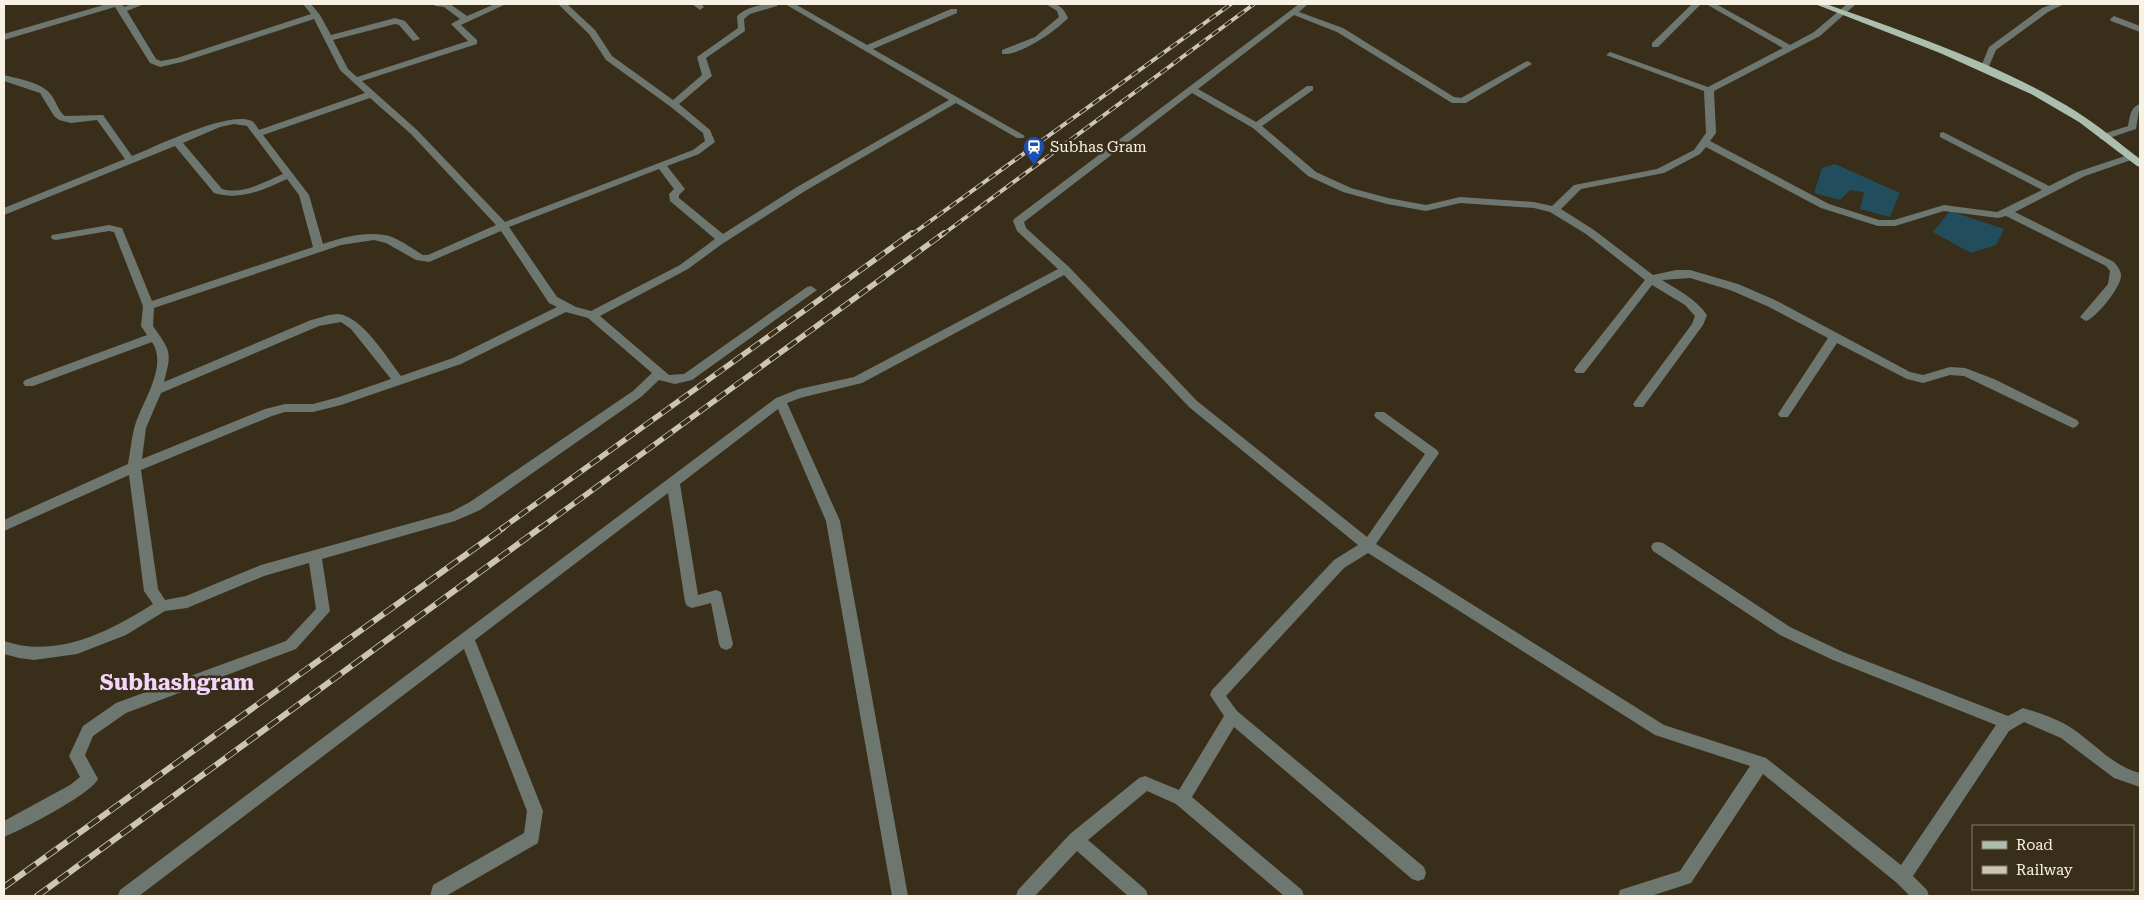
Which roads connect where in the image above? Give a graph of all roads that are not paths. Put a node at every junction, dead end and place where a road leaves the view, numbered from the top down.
1 (140, 4) edge
2 (307, 4) edge
3 (438, 4) edge
4 (502, 4) edge
5 (562, 4) edge
6 (774, 4) edge
7 (789, 4) edge
8 (1050, 4) edge
9 (1304, 4) edge
10 (1697, 4) edge
11 (1710, 4) edge
12 (1819, 4) edge
13 (1852, 4) edge
14 (2060, 4) edge
15 (119, 6) edge
16 (954, 10) dead end
17 (1293, 12) junction
18 (1843, 12) junction
19 (316, 15) junction
20 (2114, 18) dead end
21 (466, 20) junction
22 (2140, 29) edge
23 (4, 37) edge
24 (327, 39) junction
25 (416, 39) dead end
26 (1655, 45) dead end
27 (867, 48) junction
28 (1791, 49) junction
29 (1004, 52) dead end
30 (1610, 55) dead end
31 (1528, 64) dead end
32 (1984, 69) junction
33 (4, 78) edge
34 (356, 80) junction
35 (1310, 88) dead end
36 (1192, 89) junction
37 (1710, 90) junction
38 (371, 94) junction
39 (957, 99) junction
40 (674, 105) junction
41 (2140, 107) edge
42 (1256, 126) junction
43 (257, 134) junction
44 (1944, 135) dead end
45 (1020, 136) dead end
46 (2103, 137) junction
47 (178, 142) junction
48 (1704, 142) junction
49 (2131, 157) junction
50 (131, 161) junction
51 (2140, 164) edge
52 (662, 165) junction
53 (289, 176) junction
54 (2049, 190) junction
55 (1554, 210) junction
56 (4, 212) edge
57 (2007, 212) junction
58 (503, 226) junction
59 (56, 236) dead end
60 (722, 239) junction
61 (319, 249) junction
62 (1065, 270) junction
63 (1651, 279) junction
64 (811, 290) dead end
65 (149, 306) junction
66 (566, 307) junction
67 (592, 315) junction
68 (2086, 317) dead end
69 (153, 337) junction
70 (1835, 337) junction
71 (1580, 370) dead end
72 (659, 373) junction
73 (399, 381) junction
74 (29, 383) dead end
75 (156, 390) junction
76 (780, 401) junction
77 (1639, 404) dead end
78 (1784, 414) dead end
79 (1380, 415) dead end
80 (2073, 423) dead end
81 (134, 466) junction
82 (673, 483) junction
83 (4, 526) edge
84 (1368, 546) junction
85 (1658, 547) dead end
86 (315, 556) junction
87 (162, 606) junction
88 (467, 639) junction
89 (726, 644) dead end
90 (4, 647) edge
91 (1232, 716) junction
92 (2010, 723) junction
93 (1761, 763) junction
94 (2140, 780) edge
95 (1182, 799) junction
96 (4, 829) edge
97 (1076, 840) junction
98 (1418, 873) dead end
99 (1903, 877) junction
100 (126, 896) edge
101 (438, 896) edge
102 (900, 896) edge
103 (1024, 896) edge
104 (1140, 896) edge
105 (1296, 896) edge
106 (1626, 896) edge
107 (1920, 896) edge

1 - 15 street
2 - 19 street
3 - 21 street
4 - 21 street
5 - 40 street
6 - 40 street
7 - 27 street
8 - 29 street
9 - 17 street
10 - 26 street
11 - 28 street
12 - 18 main road
13 - 18 street
14 - 32 street
15 - 19 street
15 - 23 street
16 - 27 street
17 - 31 street
17 - 36 street
18 - 28 street
18 - 32 main road
19 - 24 street
20 - 22 street
21 - 34 street
24 - 25 street
24 - 34 street
27 - 39 street
28 - 37 street
30 - 37 street
32 - 46 main road
33 - 50 street
34 - 38 street
35 - 42 street
36 - 42 street
36 - 62 street
37 - 48 street
38 - 43 street
38 - 58 street
39 - 45 street
39 - 60 street
40 - 52 street
41 - 46 street
42 - 55 street
43 - 47 street
43 - 53 street
44 - 54 street
46 - 49 main road
47 - 50 street
47 - 53 street
48 - 55 street
48 - 57 street
49 - 51 main road
49 - 54 street
50 - 56 street
52 - 58 street
52 - 60 street
53 - 61 street
54 - 57 street
55 - 63 street
57 - 68 street
58 - 61 street
58 - 66 street
59 - 65 street
60 - 67 street
61 - 65 street
62 - 76 street
62 - 84 street
63 - 70 street
63 - 71 street
63 - 77 street
64 - 72 street
65 - 69 street
66 - 67 street
66 - 73 street
67 - 72 street
69 - 74 street
69 - 75 street
70 - 78 street
70 - 80 street
72 - 86 street
73 - 75 street
73 - 81 street
75 - 81 street
76 - 82 street
76 - 102 street
79 - 84 street
81 - 83 street
81 - 87 street
82 - 88 street
82 - 89 street
84 - 91 street
84 - 93 street
85 - 92 street
86 - 87 street
86 - 96 street
87 - 90 street
88 - 100 street
88 - 101 street
91 - 95 street
91 - 98 street
92 - 94 street
92 - 99 street
93 - 99 street
93 - 106 street
95 - 97 street
95 - 105 street
97 - 103 street
97 - 104 street
99 - 107 street

